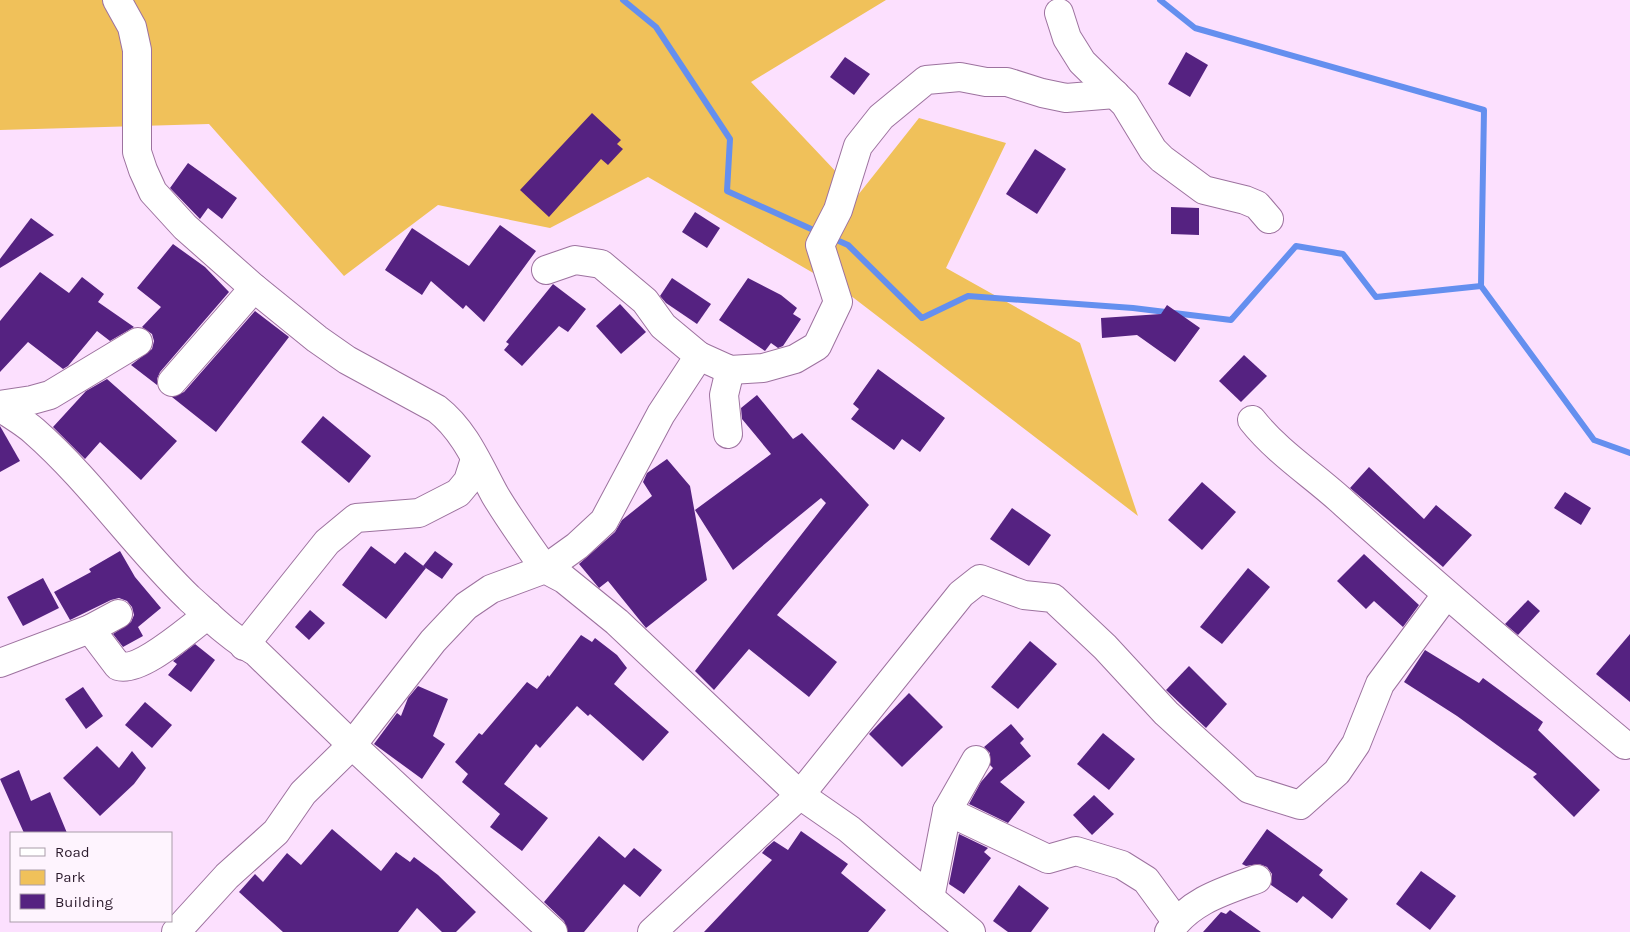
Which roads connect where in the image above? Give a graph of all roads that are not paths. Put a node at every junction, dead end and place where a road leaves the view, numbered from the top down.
1 (119, 4) edge
2 (1060, 13) dead end
3 (1115, 94) junction
4 (1270, 219) dead end
5 (546, 270) dead end
6 (254, 288) junction
7 (138, 342) dead end
8 (699, 356) junction
9 (730, 370) junction
10 (172, 382) dead end
11 (0, 406) edge
12 (1252, 420) dead end
13 (728, 434) dead end
14 (476, 459) junction
15 (545, 569) junction
16 (1446, 595) junction
17 (118, 614) dead end
18 (208, 616) junction
19 (90, 629) junction
20 (244, 646) junction
21 (0, 663) edge
22 (352, 745) junction
23 (1624, 745) dead end
24 (976, 760) dead end
25 (800, 795) junction
26 (947, 811) junction
27 (1257, 879) dead end
28 (930, 898) junction
29 (1173, 926) edge
30 (176, 932) edge
31 (553, 932) edge
32 (652, 932) edge
33 (971, 932) edge

1 - 6 street
2 - 3 street
3 - 4 street
3 - 9 street
5 - 8 street
6 - 10 street
6 - 14 street
7 - 11 street
8 - 9 street
8 - 15 street
9 - 13 street
11 - 18 street
12 - 16 street
14 - 15 street
14 - 20 street
15 - 22 street
15 - 25 street
16 - 23 street
16 - 25 street
17 - 19 street
18 - 19 street
18 - 20 street
19 - 21 street
20 - 22 street
22 - 30 street
22 - 31 street
24 - 26 street
25 - 28 street
25 - 32 street
26 - 28 street
26 - 29 street
27 - 29 street
28 - 33 street

